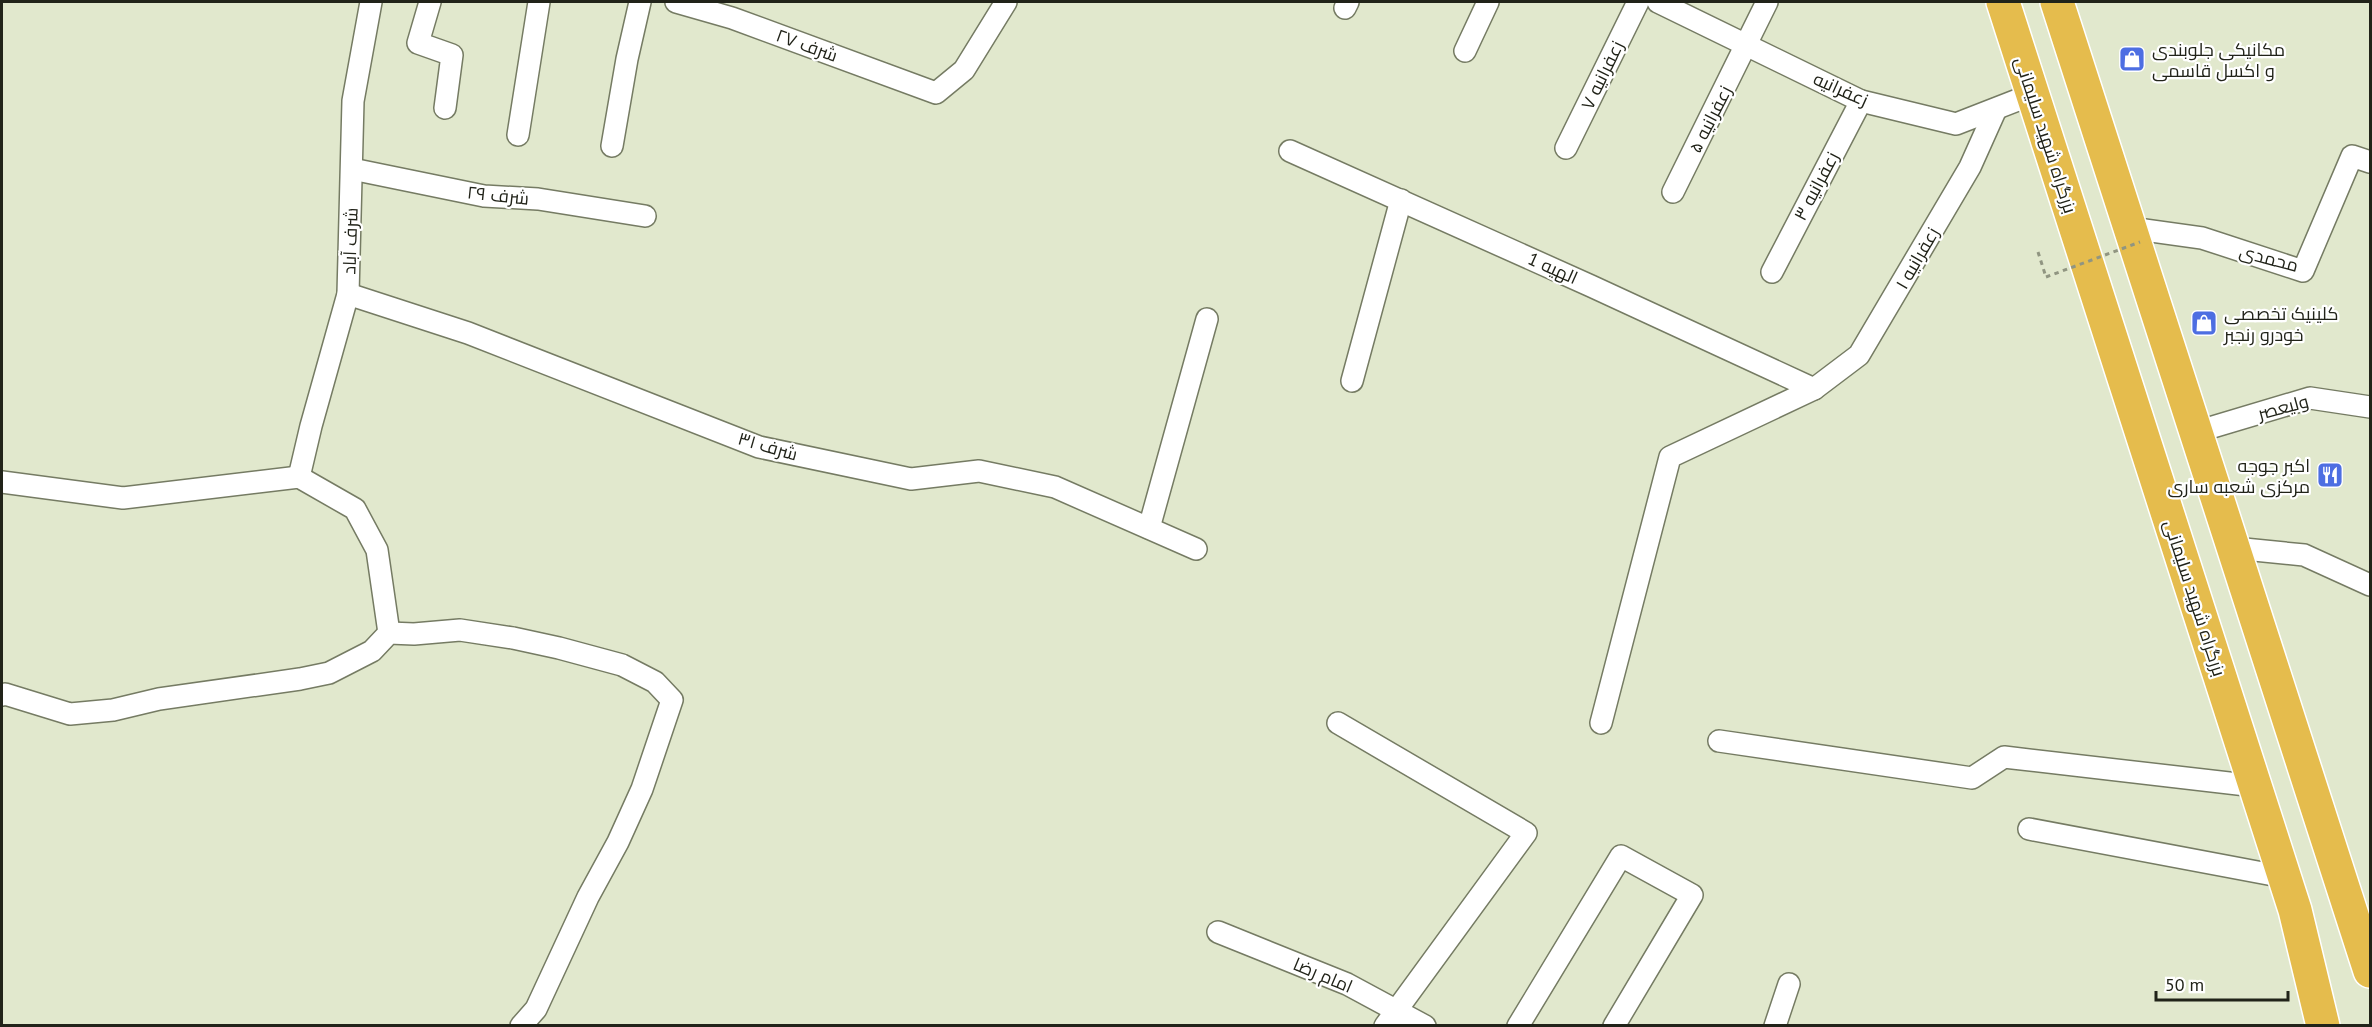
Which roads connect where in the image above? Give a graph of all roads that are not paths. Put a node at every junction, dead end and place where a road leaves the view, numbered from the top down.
1 (371, 2) edge
2 (430, 2) edge
3 (540, 2) edge
4 (640, 2) edge
5 (676, 2) edge
6 (1006, 2) edge
7 (1488, 2) edge
8 (1638, 2) edge
9 (1658, 2) edge
10 (1767, 2) edge
11 (2003, 2) edge
12 (2057, 2) edge
13 (1747, 45) junction
14 (1465, 51) dead end
15 (2033, 94) junction
16 (1861, 101) junction
17 (445, 108) dead end
18 (1996, 109) junction
19 (519, 135) dead end
20 (612, 146) dead end
21 (1566, 148) dead end
22 (1290, 151) dead end
23 (2370, 162) edge
24 (352, 169) junction
25 (1673, 192) dead end
26 (1401, 200) junction
27 (645, 216) dead end
28 (2135, 235) junction
29 (1772, 272) dead end
30 (348, 294) junction
31 (1207, 319) dead end
32 (1352, 381) dead end
33 (1814, 389) junction
34 (2370, 407) edge
35 (2196, 432) junction
36 (299, 477) junction
37 (2, 482) edge
38 (1149, 528) junction
39 (2234, 548) junction
40 (1196, 549) dead end
41 (2370, 585) edge
42 (389, 633) junction
43 (2, 695) edge
44 (1338, 723) dead end
45 (1601, 723) dead end
46 (1719, 741) dead end
47 (2255, 786) junction
48 (2028, 829) dead end
49 (2284, 877) junction
50 (1218, 932) dead end
51 (2370, 971) edge
52 (1789, 984) dead end
53 (1390, 1018) edge
54 (521, 1026) edge
55 (1425, 1026) edge
56 (1518, 1026) edge
57 (1614, 1026) edge
58 (1775, 1026) edge
59 (2323, 1026) edge

1 - 24 street, شرف آباد
2 - 17 street
3 - 19 street
4 - 20 street
5 - 6 street, شرف ۲۷
7 - 14 street
8 - 21 street, زعفرانیه ۷
9 - 13 street, زعفرانیه
10 - 13 street, زعفرانیه ۵
11 - 15 highway, بزرگراه شهید سلیمانی
12 - 28 highway
13 - 16 street, زعفرانیه
13 - 25 street, زعفرانیه ۵
15 - 18 street, زعفرانیه
15 - 47 highway, بزرگراه شهید سلیمانی
16 - 18 street, زعفرانیه
16 - 29 street, زعفرانیه ۳
18 - 33 street, زعفرانیه ۱
22 - 26 street, الهیه 1
23 - 28 street, محمدی
24 - 27 street, شرف ۲۹
24 - 30 street, شرف آباد
26 - 32 street
26 - 33 street, الهیه 1
28 - 35 highway
30 - 36 street, شرف آباد
30 - 38 street, شرف ۳۱
31 - 38 street
33 - 45 street, زعفرانیه ۱
34 - 35 street, ولیعصر
35 - 39 highway
36 - 37 street
36 - 42 street
38 - 40 street, شرف ۳۱
39 - 41 street
39 - 51 highway
42 - 43 street
42 - 54 street
44 - 53 street
46 - 47 street
47 - 49 highway, بزرگراه شهید سلیمانی
48 - 49 street
49 - 59 highway, بزرگراه شهید سلیمانی
50 - 53 street, امام رضا
52 - 58 street
53 - 55 street, امام رضا
56 - 57 street

